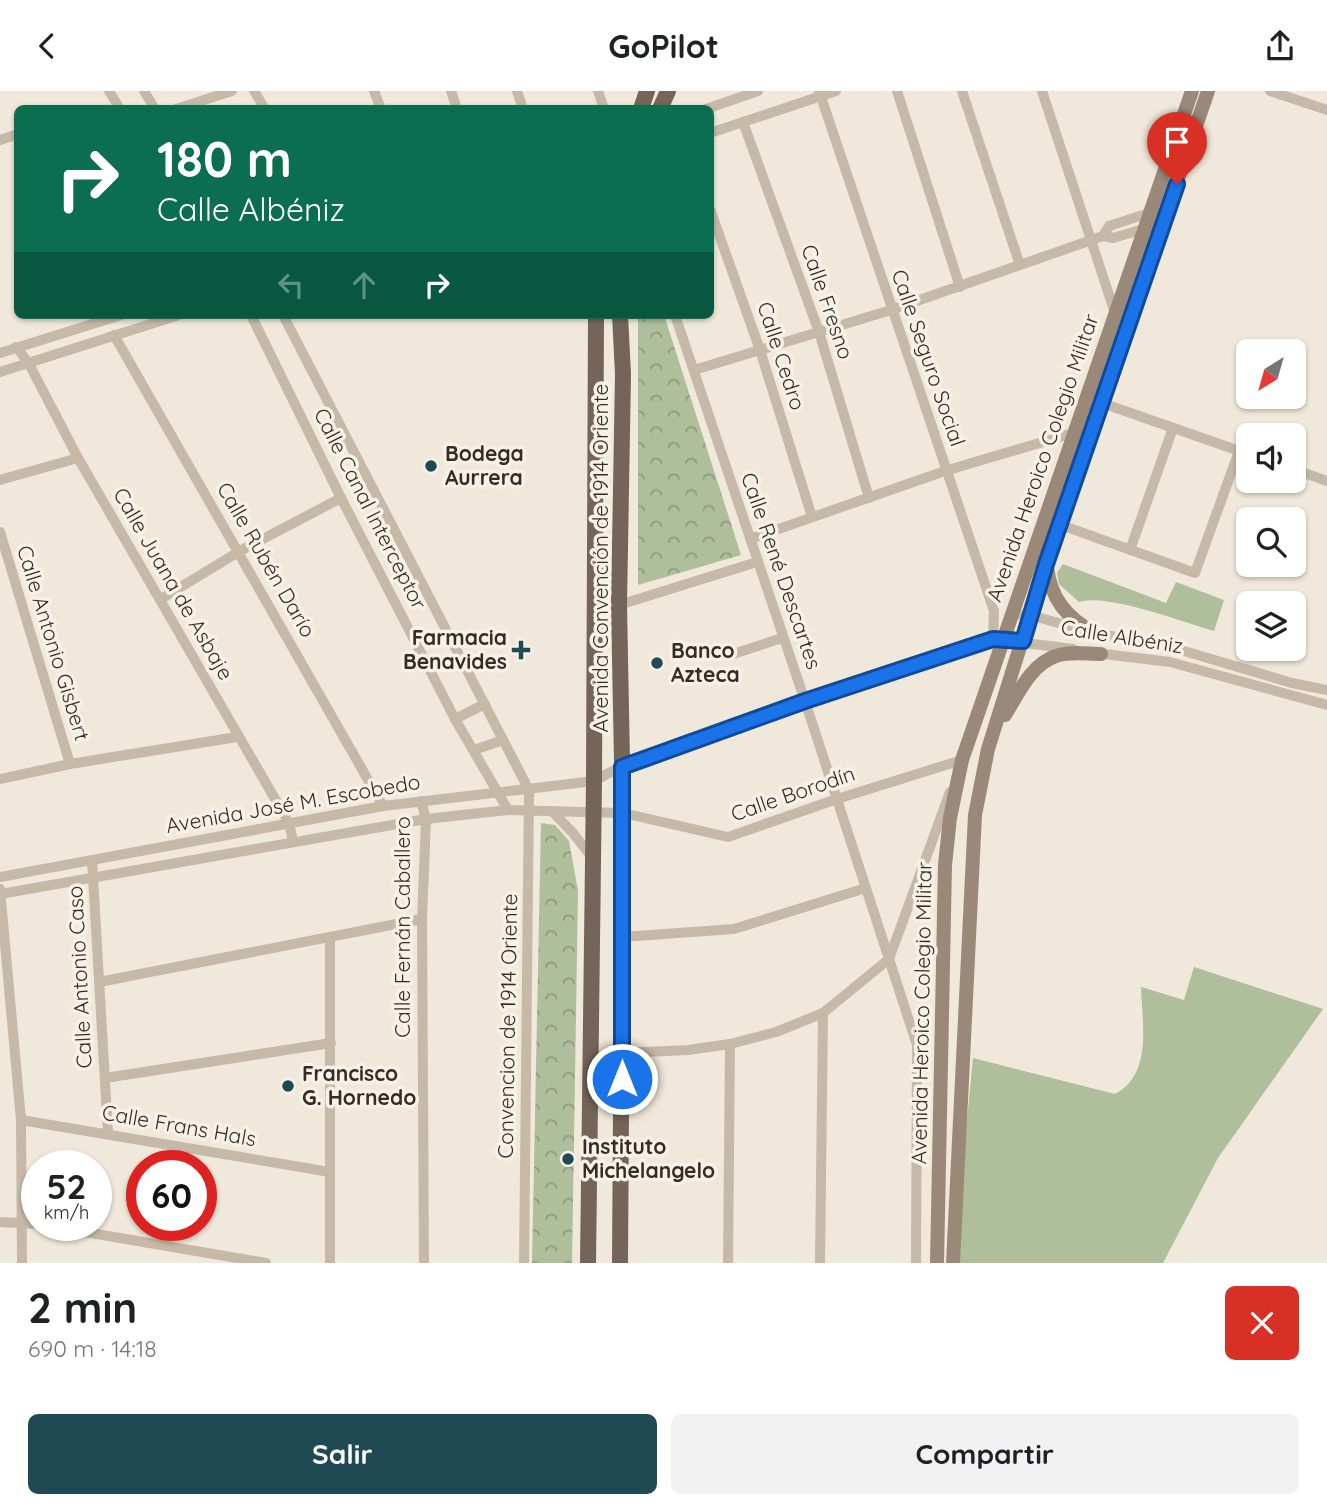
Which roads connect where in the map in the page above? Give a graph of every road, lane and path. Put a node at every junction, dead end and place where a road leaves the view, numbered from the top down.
1 (232, 91) edge
2 (758, 91) edge
3 (835, 91) edge
4 (897, 91) edge
5 (962, 91) edge
6 (1042, 91) edge
7 (1192, 91) edge
8 (1209, 91) edge
9 (1270, 91) edge
10 (819, 94) edge
11 (188, 105) edge
12 (714, 106) edge
13 (1327, 110) edge
14 (743, 122) junction
15 (714, 132) edge
16 (1169, 207) junction
17 (1152, 212) junction
18 (714, 220) edge
19 (1164, 223) junction
20 (1146, 227) junction
21 (1097, 238) junction
22 (1020, 265) junction
23 (960, 287) junction
24 (891, 310) junction
25 (1115, 313) junction
26 (105, 319) edge
27 (166, 319) edge
28 (253, 319) edge
29 (285, 319) edge
30 (596, 319) edge
31 (620, 319) edge
32 (676, 319) edge
33 (818, 332) junction
34 (114, 335) junction
35 (16, 347) junction
36 (760, 350) junction
37 (0, 353) edge
38 (28, 362) junction
39 (694, 370) junction
40 (0, 372) edge
41 (1102, 403) junction
42 (1173, 428) junction
43 (1073, 433) junction
44 (1236, 450) edge
45 (78, 458) junction
46 (1236, 470) edge
47 (945, 471) junction
48 (1306, 474) edge
49 (0, 480) edge
50 (1327, 481) edge
51 (341, 498) junction
52 (869, 498) junction
53 (812, 517) junction
54 (1061, 525) junction
55 (0, 532) edge
56 (750, 539) junction
57 (1130, 550) junction
58 (240, 551) junction
59 (757, 562) junction
60 (1046, 564) junction
61 (161, 599) junction
62 (619, 605) junction
63 (1012, 614) junction
64 (1030, 615) junction
65 (1094, 633) junction
66 (782, 638) junction
67 (999, 639) junction
68 (1023, 641) junction
69 (1101, 654) junction
70 (727, 656) dead end
71 (1327, 690) edge
72 (805, 701) junction
73 (485, 704) junction
74 (1327, 705) edge
75 (455, 719) junction
76 (237, 737) junction
77 (992, 737) junction
78 (503, 740) junction
79 (474, 750) junction
80 (962, 760) junction
81 (69, 764) junction
82 (622, 767) junction
83 (0, 779) edge
84 (594, 781) junction
85 (530, 790) junction
86 (496, 792) junction
87 (837, 799) junction
88 (421, 800) junction
89 (383, 806) junction
90 (530, 809) junction
91 (508, 810) junction
92 (552, 811) junction
93 (593, 813) junction
94 (623, 813) junction
95 (426, 819) junction
96 (289, 823) junction
97 (293, 841) junction
98 (593, 859) junction
99 (92, 860) junction
100 (0, 877) edge
101 (93, 878) junction
102 (0, 888) edge
103 (866, 888) junction
104 (0, 894) edge
105 (422, 919) junction
106 (622, 936) junction
107 (330, 937) junction
108 (890, 959) junction
109 (99, 982) junction
110 (823, 1013) junction
111 (331, 1043) junction
112 (730, 1044) junction
113 (623, 1053) junction
114 (106, 1078) junction
115 (21, 1120) junction
116 (108, 1133) junction
117 (21, 1150) edge
118 (330, 1172) junction
119 (21, 1221) edge
120 (0, 1222) edge
121 (112, 1237) edge
122 (22, 1241) edge
123 (22, 1263) edge
124 (267, 1263) edge
125 (330, 1263) edge
126 (424, 1263) edge
127 (524, 1263) edge
128 (588, 1263) edge
129 (621, 1263) edge
130 (728, 1263) edge
131 (820, 1263) edge
132 (916, 1263) edge
133 (937, 1263) edge
134 (953, 1263) edge

1 - 11 street
2 - 12 street
3 - 10 street
4 - 23 street
5 - 22 street
6 - 21 street
7 - 17 street, Avenida Heroico Colegio Militar
8 - 16 street, Avenida Heroico Colegio Militar
9 - 13 street
10 - 14 street
10 - 24 street, Calle Seguro Social
14 - 15 street
14 - 33 street, Calle Fresno
16 - 17 street
16 - 19 street, Avenida Heroico Colegio Militar
17 - 20 street, Avenida Heroico Colegio Militar
17 - 21 street
18 - 36 street, Calle Cedro
19 - 20 street
19 - 41 street, Avenida Heroico Colegio Militar
20 - 21 street
20 - 25 street, Avenida Heroico Colegio Militar
21 - 22 street
21 - 25 street
22 - 23 street
23 - 24 street
24 - 33 street
24 - 47 street, Calle Seguro Social
25 - 43 street, Avenida Heroico Colegio Militar
26 - 35 street
27 - 34 street
28 - 51 street, Calle Canal Interceptor
29 - 73 street, Calle Canal Interceptor
30 - 84 main road, Avenida Convención de 1914 Oriente
31 - 62 main road, Avenida Convención de 1914 Oriente
32 - 39 street, Calle René Descartes
33 - 36 street
33 - 52 street, Calle Fresno
34 - 38 street
34 - 58 street, Calle Rubén Darío
35 - 37 street
35 - 38 street, Calle Juana de Asbaje
36 - 39 street
36 - 53 street, Calle Cedro
38 - 40 street
38 - 45 street, Calle Juana de Asbaje
39 - 56 street, Calle René Descartes
41 - 42 street
41 - 54 street, Avenida Heroico Colegio Militar
42 - 44 street
42 - 57 street
43 - 47 street
43 - 63 street, Avenida Heroico Colegio Militar
45 - 49 street
45 - 61 street, Calle Juana de Asbaje
46 - 57 street
47 - 52 street
47 - 67 street, Calle Seguro Social
48 - 50 street
51 - 58 street
51 - 75 street, Calle Canal Interceptor
52 - 53 street
53 - 56 street
54 - 57 street
54 - 60 street, Avenida Heroico Colegio Militar
55 - 81 street, Calle Antonio Gisbert
56 - 59 street, Calle René Descartes
58 - 61 street
58 - 89 street, Calle Rubén Darío
59 - 62 street
59 - 66 street, Calle René Descartes
60 - 64 street, Avenida Heroico Colegio Militar
60 - 65 street
61 - 76 street, Calle Juana de Asbaje
62 - 82 main road, Avenida Convención de 1914 Oriente
63 - 64 street, Calle Albéniz
63 - 67 street, Avenida Heroico Colegio Militar
64 - 65 street, Calle Albéniz
64 - 68 street, Avenida Heroico Colegio Militar
65 - 71 street, Calle Albéniz
66 - 70 street
66 - 72 street, Calle René Descartes
67 - 68 street, Calle Albéniz
67 - 72 street, Calle Albéniz
67 - 80 street, Avenida Heroico Colegio Militar
68 - 69 street, Calle Albéniz
68 - 77 street, Avenida Heroico Colegio Militar
69 - 74 street, Calle Albéniz
69 - 77 street
72 - 82 street, Calle Albéniz
72 - 87 street, Calle René Descartes
73 - 75 street
73 - 78 street, Calle Canal Interceptor
75 - 79 street, Calle Canal Interceptor
76 - 81 street
76 - 96 street, Calle Juana de Asbaje
77 - 134 street, Avenida Heroico Colegio Militar
78 - 79 street
78 - 85 street, Calle Canal Interceptor
79 - 86 street, Calle Canal Interceptor
80 - 87 street, Calle Borodín
80 - 108 street
80 - 133 street, Avenida Heroico Colegio Militar
81 - 83 street
82 - 84 street, Calle Albéniz
82 - 94 main road, Avenida Convención de 1914 Oriente
84 - 85 street, Avenida José M. Escobedo
84 - 93 main road, Avenida Convención de 1914 Oriente
85 - 86 street, Avenida José M. Escobedo
85 - 90 street, Convencion de 1914 Oriente
86 - 88 street, Avenida José M. Escobedo
86 - 91 street, Calle Canal Interceptor
87 - 94 street, Calle Borodín
87 - 103 street, Calle René Descartes
88 - 89 street, Avenida José M. Escobedo
88 - 95 street, Calle Fernán Caballero
89 - 96 street, Avenida José M. Escobedo
90 - 91 street, Avenida José M. Escobedo
90 - 92 street, Avenida José M. Escobedo
90 - 127 street, Convencion de 1914 Oriente
91 - 95 street, Avenida José M. Escobedo
92 - 93 street, Avenida José M. Escobedo
92 - 98 street
93 - 94 street, Calle Borodín
93 - 98 main road, Avenida Convención de 1914 Oriente
94 - 106 main road, Avenida Convención de 1914 Oriente
95 - 97 street, Avenida José M. Escobedo
95 - 105 street, Calle Fernán Caballero
96 - 97 street, Calle Juana de Asbaje
96 - 99 street, Avenida José M. Escobedo
97 - 101 street, Avenida José M. Escobedo
98 - 128 main road, Avenida Convención de 1914 Oriente
99 - 100 street, Avenida José M. Escobedo
99 - 101 street, Calle Antonio Caso
101 - 104 street, Avenida José M. Escobedo
101 - 109 street, Calle Antonio Caso
102 - 104 street
103 - 106 street
103 - 108 street, Calle René Descartes
104 - 115 street
105 - 107 street
105 - 126 street, Calle Fernán Caballero
106 - 113 main road, Avenida Convención de 1914 Oriente
107 - 109 street
107 - 111 street
108 - 110 street
108 - 132 street, Avenida Heroico Colegio Militar
109 - 114 street, Calle Antonio Caso
110 - 112 street
110 - 131 street
111 - 114 street
111 - 118 street
112 - 113 street
112 - 130 street
113 - 129 main road, Avenida Convención de 1914 Oriente
114 - 116 street, Calle Antonio Caso
115 - 116 street, Calle Frans Hals
115 - 117 street
116 - 118 street, Calle Frans Hals
118 - 125 street
119 - 120 street
121 - 124 street
122 - 123 street

